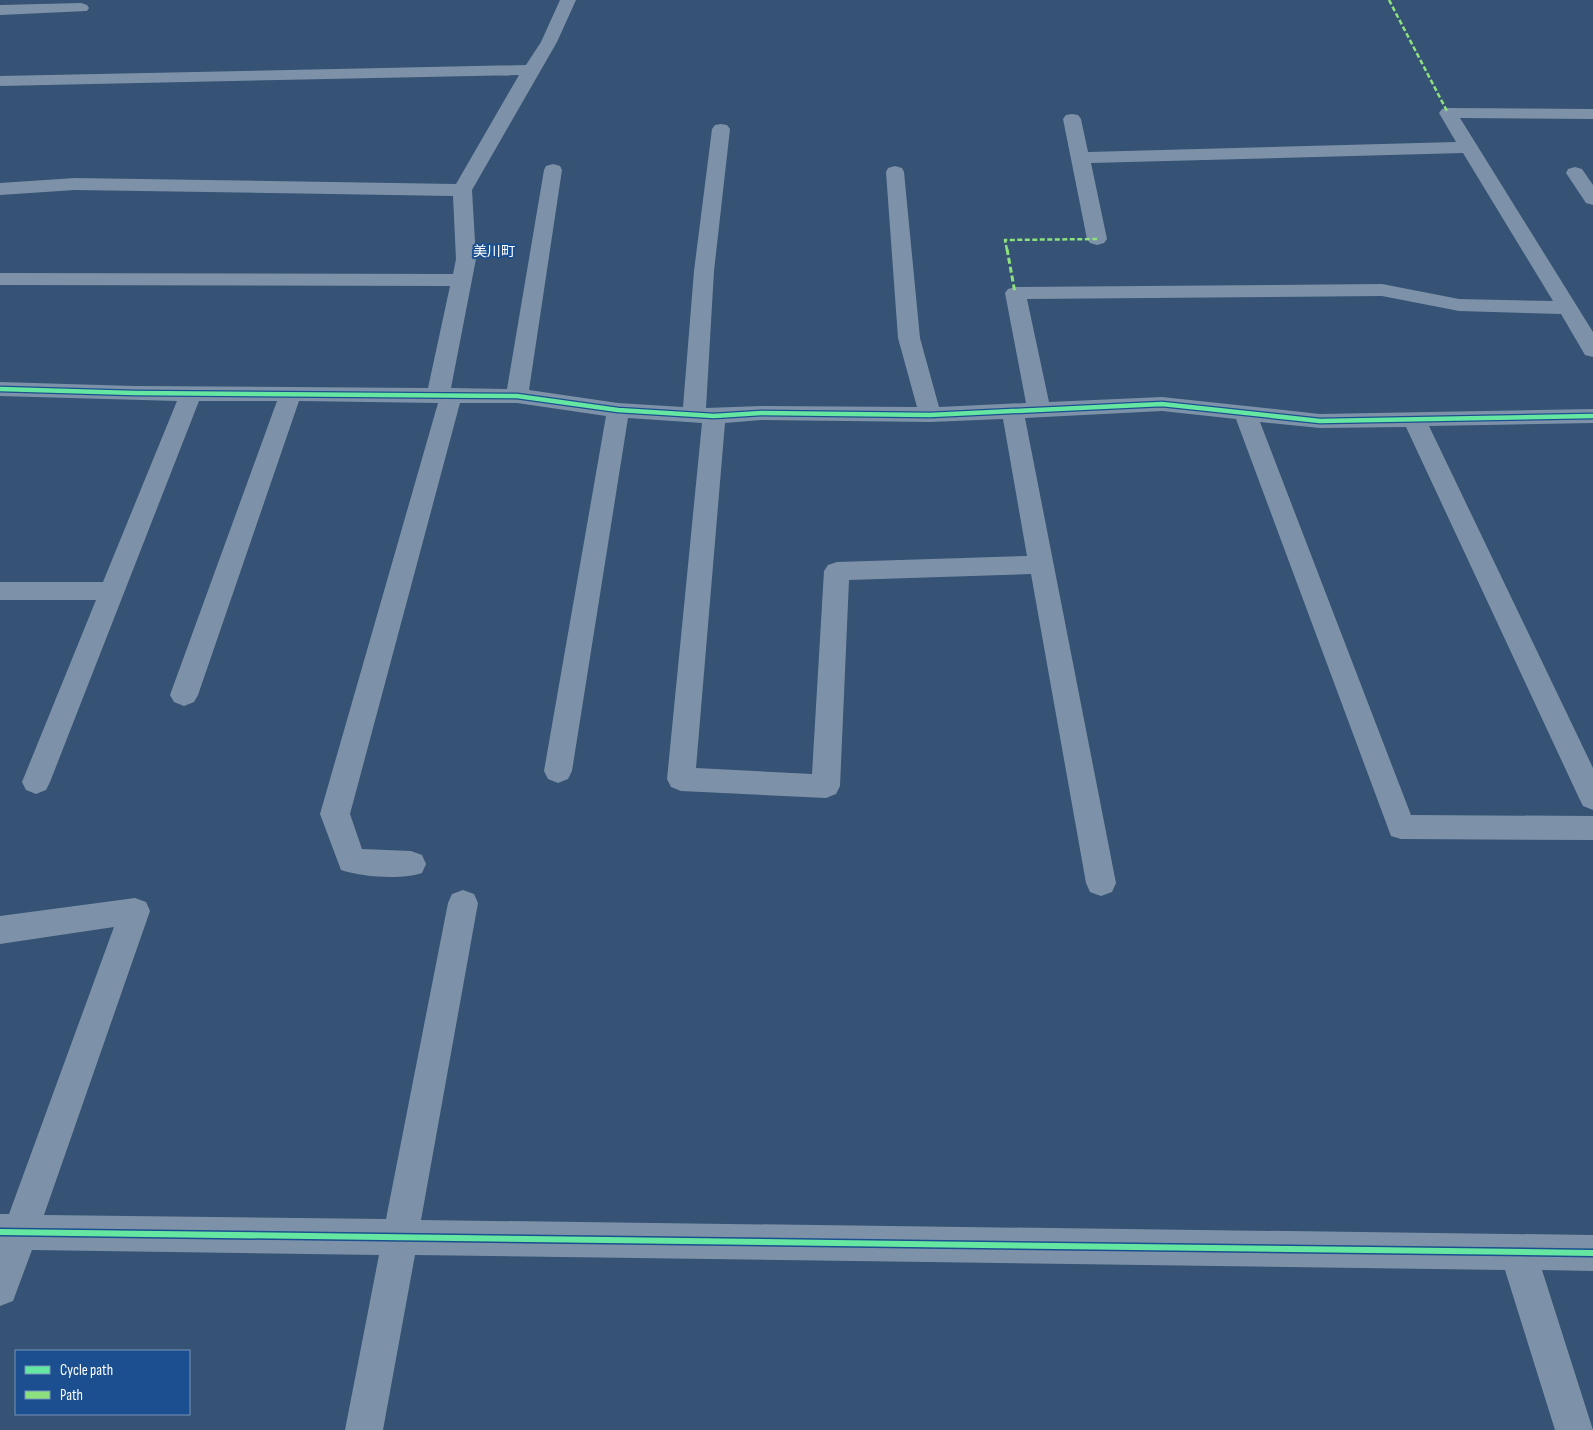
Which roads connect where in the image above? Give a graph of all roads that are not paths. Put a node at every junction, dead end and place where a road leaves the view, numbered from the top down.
1 (568, 0) edge
2 (81, 8) dead end
3 (0, 10) edge
4 (530, 70) junction
5 (0, 81) edge
6 (1593, 114) edge
7 (1072, 119) dead end
8 (721, 129) dead end
9 (1469, 147) junction
10 (1081, 158) junction
11 (553, 170) dead end
12 (895, 172) dead end
13 (1593, 173) edge
14 (0, 189) edge
15 (462, 190) junction
16 (1593, 199) edge
17 (1097, 239) dead end
18 (0, 278) edge
19 (460, 280) junction
20 (1567, 308) junction
21 (1593, 350) edge
22 (0, 390) edge
23 (191, 393) junction
24 (290, 395) junction
25 (445, 395) junction
26 (517, 396) junction
27 (618, 410) junction
28 (1026, 411) junction
29 (1245, 412) junction
30 (704, 415) junction
31 (930, 415) junction
32 (1593, 416) edge
33 (1414, 419) junction
34 (1042, 565) junction
35 (112, 591) junction
36 (0, 592) edge
37 (184, 695) dead end
38 (558, 771) dead end
39 (36, 782) dead end
40 (1593, 798) edge
41 (1593, 828) edge
42 (411, 864) dead end
43 (1101, 883) dead end
44 (463, 903) dead end
45 (0, 930) edge
46 (10, 1232) edge
47 (400, 1237) junction
48 (1518, 1252) junction
49 (1593, 1253) edge
50 (0, 1288) edge
51 (364, 1430) edge
52 (1574, 1430) edge

1 - 4 street
2 - 3 street
4 - 5 street
4 - 15 street
6 - 9 street
7 - 10 street
8 - 30 street
9 - 10 street
9 - 20 street
10 - 17 street
11 - 26 street
12 - 31 street
13 - 16 street
14 - 15 street
15 - 19 street
18 - 19 street
19 - 25 street
20 - 21 street
20 - 28 street
22 - 23 street
23 - 24 street
23 - 35 street
24 - 25 street
24 - 37 street
25 - 26 street
25 - 42 street
26 - 27 street
27 - 30 street
27 - 38 street
28 - 29 street
28 - 31 street
28 - 34 street
29 - 33 street
29 - 41 street
30 - 31 street
30 - 34 street
32 - 33 street
33 - 40 street
34 - 43 street
35 - 36 street
35 - 39 street
44 - 47 street
45 - 46 street
46 - 47 street
46 - 50 street
47 - 48 street
47 - 51 street
48 - 49 street
48 - 52 street

